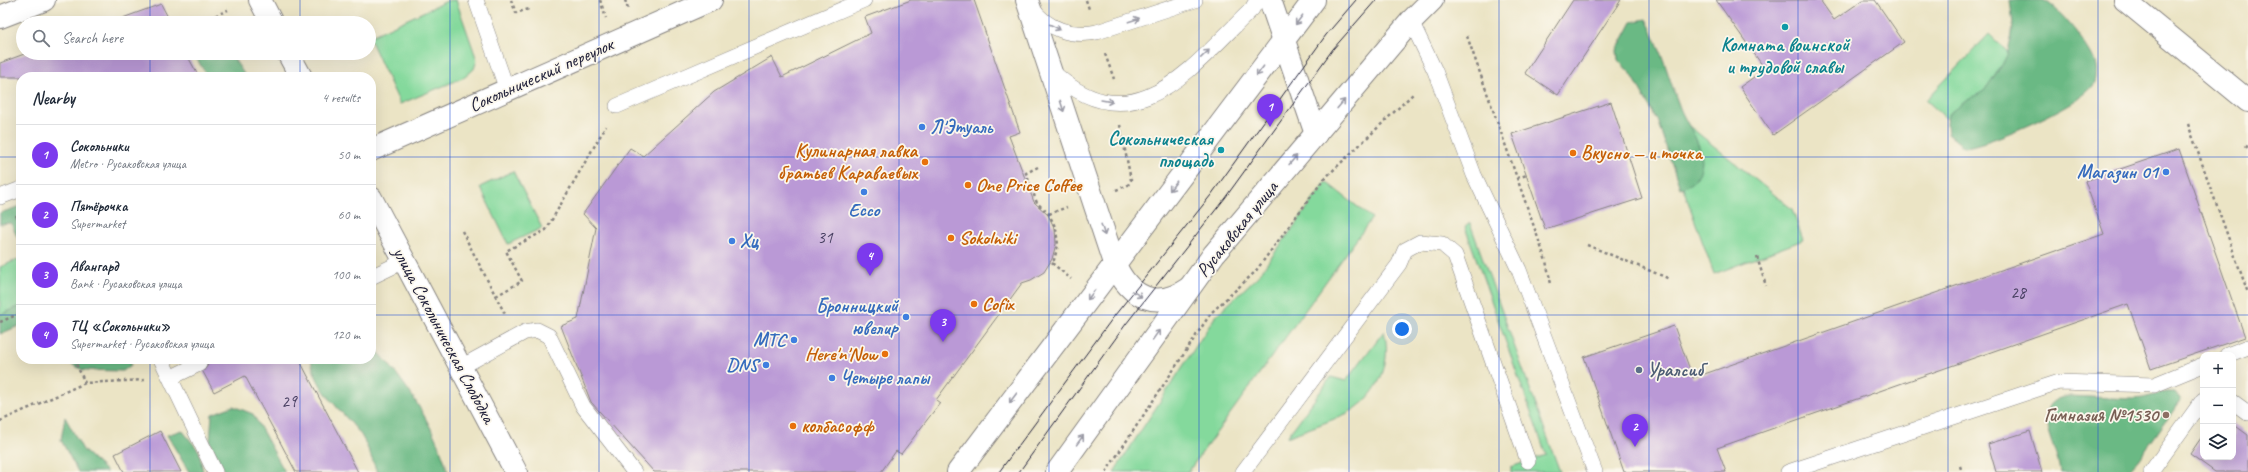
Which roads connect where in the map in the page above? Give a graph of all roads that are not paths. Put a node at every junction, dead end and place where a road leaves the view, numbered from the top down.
1 (44, 0) edge
2 (260, 0) edge
3 (476, 0) edge
4 (711, 0) edge
5 (864, 0) edge
6 (1027, 0) edge
7 (1195, 0) edge
8 (1257, 0) edge
9 (1270, 0) edge
10 (1314, 0) edge
11 (1432, 0) edge
12 (2125, 0) edge
13 (2, 12) edge
14 (268, 16) edge
15 (1411, 21) junction
16 (1284, 40) junction
17 (292, 60) edge
18 (1050, 69) junction
19 (298, 72) edge
20 (507, 90) junction
21 (2248, 101) edge
22 (617, 106) road end
23 (1316, 134) junction
24 (376, 148) edge
25 (16, 191) edge
26 (0, 197) edge
27 (376, 208) edge
28 (404, 261) junction
29 (1114, 263) junction
30 (376, 275) edge
31 (1189, 288) junction
32 (2248, 346) edge
33 (2234, 352) edge
34 (163, 364) edge
35 (199, 364) dead end
36 (2200, 366) edge
37 (461, 367) junction
38 (170, 378) junction
39 (2200, 404) edge
40 (2236, 404) edge
41 (2248, 413) edge
42 (1528, 461) dead end
43 (215, 472) edge
44 (516, 472) edge
45 (634, 472) edge
46 (958, 472) edge
47 (1057, 472) edge
48 (1243, 472) edge
49 (1595, 472) edge
50 (1788, 472) edge
51 (2151, 472) edge

1 - 13 street
2 - 14 street
3 - 20 lane
4 - 20 street, Сокольнический переулок
5 - 22 lane
6 -> 7 lane
6 - 18 street
18 -> 8 lane
9 - 16 street
10 -> 16 street
11 - 15 street, Русаковская улица
12 - 21 street
23 -> 15 street, Русаковская улица
15 - 49 lane
16 - 23 street
16 -> 29 street
17 - 19 street
18 -> 29 street
20 - 24 street, Сокольнический переулок
31 -> 23 street, Русаковская улица
25 - 26 lane
27 - 28 street, улица Сокольническая Слободка
28 - 30 lane
28 - 37 street, улица Сокольническая Слободка
29 -> 31 street
29 -> 46 street
47 -> 31 street, Русаковская улица
32 - 33 lane
34 - 38 lane
35 - 38 lane
36 - 50 lane
37 - 44 street, улица Сокольническая Слободка
37 - 45 lane
38 - 43 lane
39 - 51 lane
40 - 41 lane
42 - 48 lane

